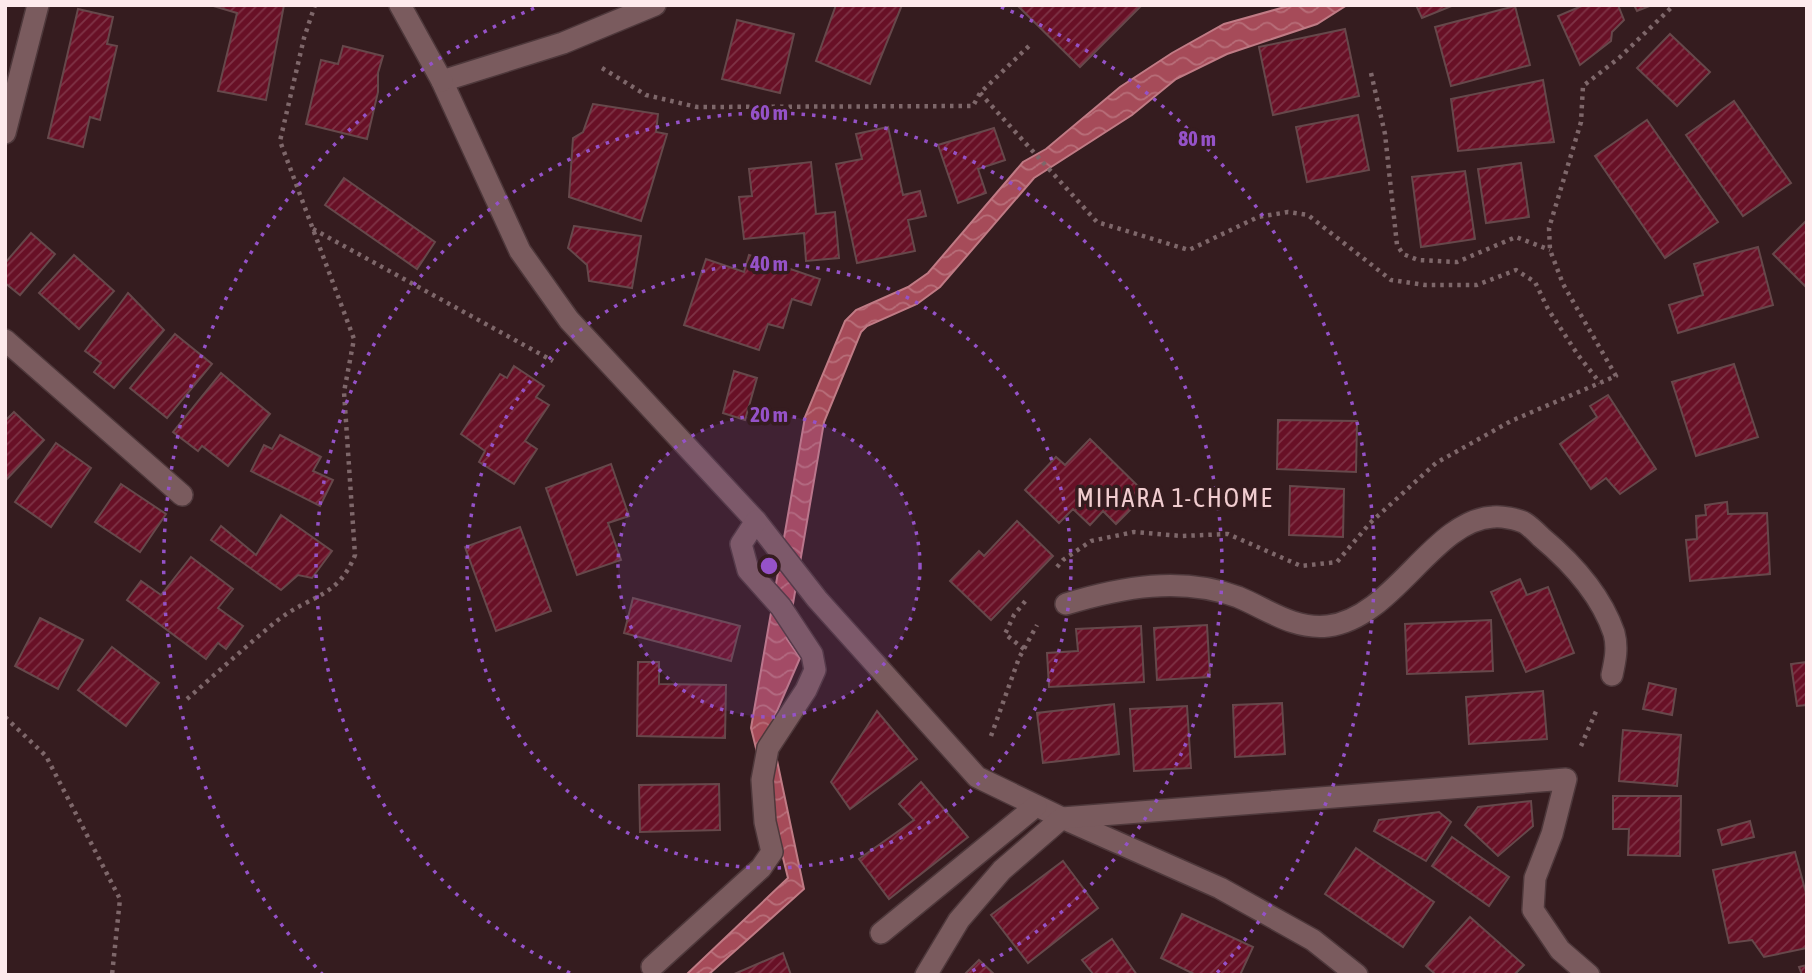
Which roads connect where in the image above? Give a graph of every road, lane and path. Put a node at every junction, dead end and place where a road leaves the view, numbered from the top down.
1 (38, 5) edge
2 (315, 5) edge
3 (400, 5) edge
4 (655, 5) edge
5 (1674, 5) edge
6 (563, 43) junction
7 (1030, 45) dead end
8 (1371, 73) dead end
9 (442, 81) junction
10 (980, 93) junction
11 (5, 133) edge
12 (313, 229) junction
13 (1550, 250) junction
14 (5, 340) edge
15 (563, 369) dead end
16 (1600, 383) junction
17 (182, 495) dead end
18 (756, 521) junction
19 (1055, 568) dead end
20 (1031, 596) dead end
21 (1066, 604) joint
22 (1024, 649) junction
23 (1612, 675) joint
24 (187, 699) dead end
25 (5, 717) edge
26 (977, 777) junction
27 (1566, 779) junction
28 (1036, 806) junction
29 (1062, 818) junction
30 (881, 933) dead end
31 (652, 967) dead end
32 (112, 975) edge
33 (926, 975) edge
34 (1357, 975) edge
35 (1589, 975) edge

1 - 11 street
2 - 12 path
3 - 9 street
4 - 6 street
5 - 13 path
6 - 9 street
6 - 10 path
7 - 10 path
8 - 13 path
9 - 18 street
10 - 16 path
12 - 15 path
12 - 24 path
13 - 16 path
14 - 17 street
16 - 19 path
18 - 26 street
18 - 31 street
20 - 22 path
21 - 22 path
21 - 23 street
22 - 26 path
23 - 27 path
25 - 32 path
26 - 28 street
27 - 29 street
27 - 35 street
28 - 29 street
28 - 30 street
29 - 33 street
29 - 34 street

